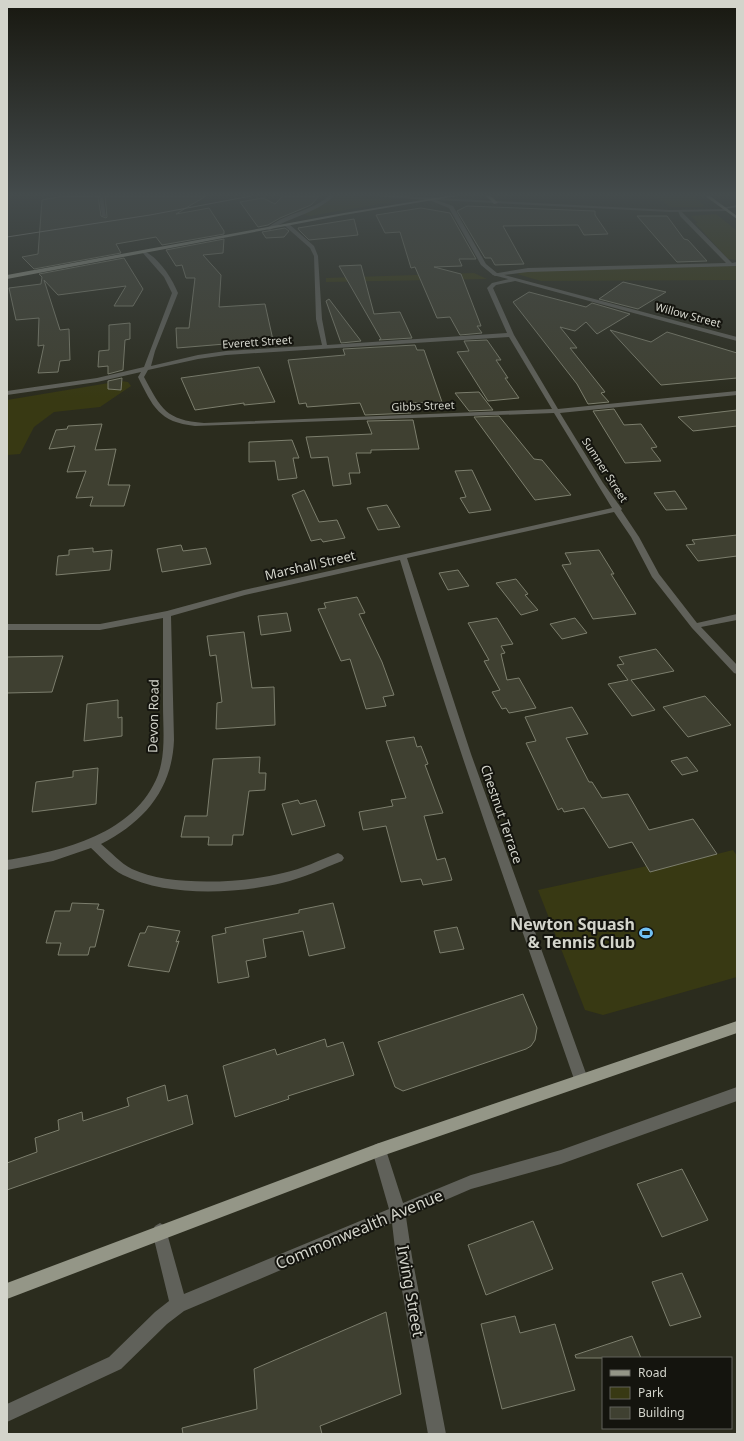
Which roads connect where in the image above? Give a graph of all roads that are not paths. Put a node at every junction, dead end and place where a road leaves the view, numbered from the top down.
1 (82, 263) edge
2 (155, 263) edge
3 (315, 263) edge
4 (484, 263) edge
5 (730, 264) joint
6 (737, 264) edge
7 (495, 274) junction
8 (7, 277) edge
9 (512, 280) junction
10 (511, 335) junction
11 (737, 339) edge
12 (325, 347) junction
13 (147, 370) junction
14 (7, 393) edge
15 (737, 393) edge
16 (556, 411) junction
17 (618, 510) junction
18 (403, 557) junction
19 (167, 614) junction
20 (737, 616) edge
21 (7, 626) edge
22 (695, 626) junction
23 (737, 671) edge
24 (93, 843) junction
25 (338, 858) dead end
26 (7, 865) edge
27 (737, 1027) edge
28 (581, 1079) junction
29 (737, 1094) edge
30 (379, 1150) junction
31 (398, 1213) junction
32 (160, 1232) junction
33 (7, 1291) edge
34 (178, 1305) junction
35 (7, 1413) edge
36 (438, 1434) edge

1 - 8 main road
2 - 13 street
3 - 12 street
4 - 7 street
5 - 6 street
5 - 7 street
7 - 9 street, Willow Street
9 - 10 street, Sumner Street
9 - 11 street, Willow Street
10 - 12 street, Everett Street
10 - 16 street, Sumner Street
12 - 13 street, Everett Street
13 - 14 street, Everett Street
13 - 16 street, Gibbs Street
15 - 16 street, Gibbs Street
16 - 17 street, Sumner Street
17 - 18 street, Marshall Street
17 - 22 street, Sumner Street
18 - 19 street, Marshall Street
18 - 28 street, Chestnut Terrace
19 - 21 street, Marshall Street
19 - 24 street, Devon Road
20 - 22 street
22 - 23 street, Sumner Street
24 - 25 street
24 - 26 street, Devon Road
27 - 28 main road
28 - 30 main road
29 - 31 street, Commonwealth Avenue
30 - 31 street, Irving Street
30 - 32 main road
31 - 34 street, Commonwealth Avenue
31 - 36 street, Irving Street
32 - 33 main road
32 - 34 street
34 - 35 street, Commonwealth Avenue

